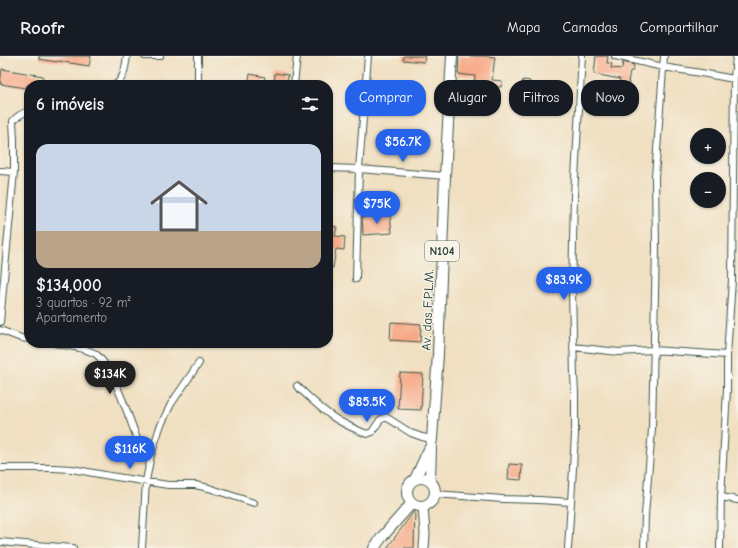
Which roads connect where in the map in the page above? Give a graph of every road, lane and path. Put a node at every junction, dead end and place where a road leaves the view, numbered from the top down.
1 (127, 56) edge
2 (145, 56) edge
3 (160, 56) edge
4 (198, 56) edge
5 (297, 56) edge
6 (368, 56) edge
7 (452, 56) edge
8 (582, 56) edge
9 (615, 56) edge
10 (664, 56) edge
11 (736, 56) edge
12 (663, 67) junction
13 (120, 80) edge
14 (198, 80) edge
15 (295, 80) edge
16 (734, 80) junction
17 (24, 113) edge
18 (333, 168) edge
19 (359, 169) junction
20 (0, 171) edge
21 (14, 172) junction
22 (445, 176) junction
23 (736, 205) edge
24 (356, 279) dead end
25 (0, 317) edge
26 (0, 322) edge
27 (0, 330) edge
28 (24, 338) edge
29 (573, 347) junction
30 (82, 348) edge
31 (653, 350) junction
32 (727, 355) junction
33 (200, 362) dead end
34 (297, 386) dead end
35 (432, 442) junction
36 (151, 455) junction
37 (0, 468) edge
38 (415, 479) junction
39 (430, 480) junction
40 (146, 481) junction
41 (435, 494) junction
42 (721, 497) junction
43 (738, 500) edge
44 (571, 502) junction
45 (254, 503) dead end
46 (412, 503) junction
47 (423, 506) junction
48 (0, 542) edge
49 (73, 548) edge
50 (142, 548) edge
51 (374, 548) edge
52 (424, 548) edge
53 (568, 548) edge
54 (644, 548) edge
55 (720, 548) edge

1 - 13 street
2 - 3 street
4 - 14 street
5 - 15 street
6 - 19 street
7 - 22 main road, Av. das F.P.L.M. / N104
8 - 29 street
9 - 12 street
10 - 12 street
11 - 16 street
12 - 16 street
12 - 31 street
16 - 23 street
17 - 21 street
18 - 19 street
19 - 22 street
19 - 24 street
20 - 21 street
21 - 25 street
22 - 35 main road, Av. das F.P.L.M. / N104
23 - 32 street
25 - 26 street
27 - 28 street
29 - 31 street
29 - 44 street
30 - 36 street
31 - 32 street
31 - 54 street
32 - 42 street
33 - 36 street
34 - 35 street
35 - 38 main road, Av. das F.P.L.M. / N104
35 - 39 main road, Av. das F.P.L.M. / N104
36 - 40 street
37 - 40 street
38 - 39 main road
38 - 46 main road, N104
39 - 41 main road, N104
40 - 45 street
40 - 50 street
41 - 44 street
41 - 47 main road
42 - 43 street
42 - 55 street
44 - 53 street
46 - 47 main road
46 - 51 main road
47 - 52 main road
48 - 49 street

